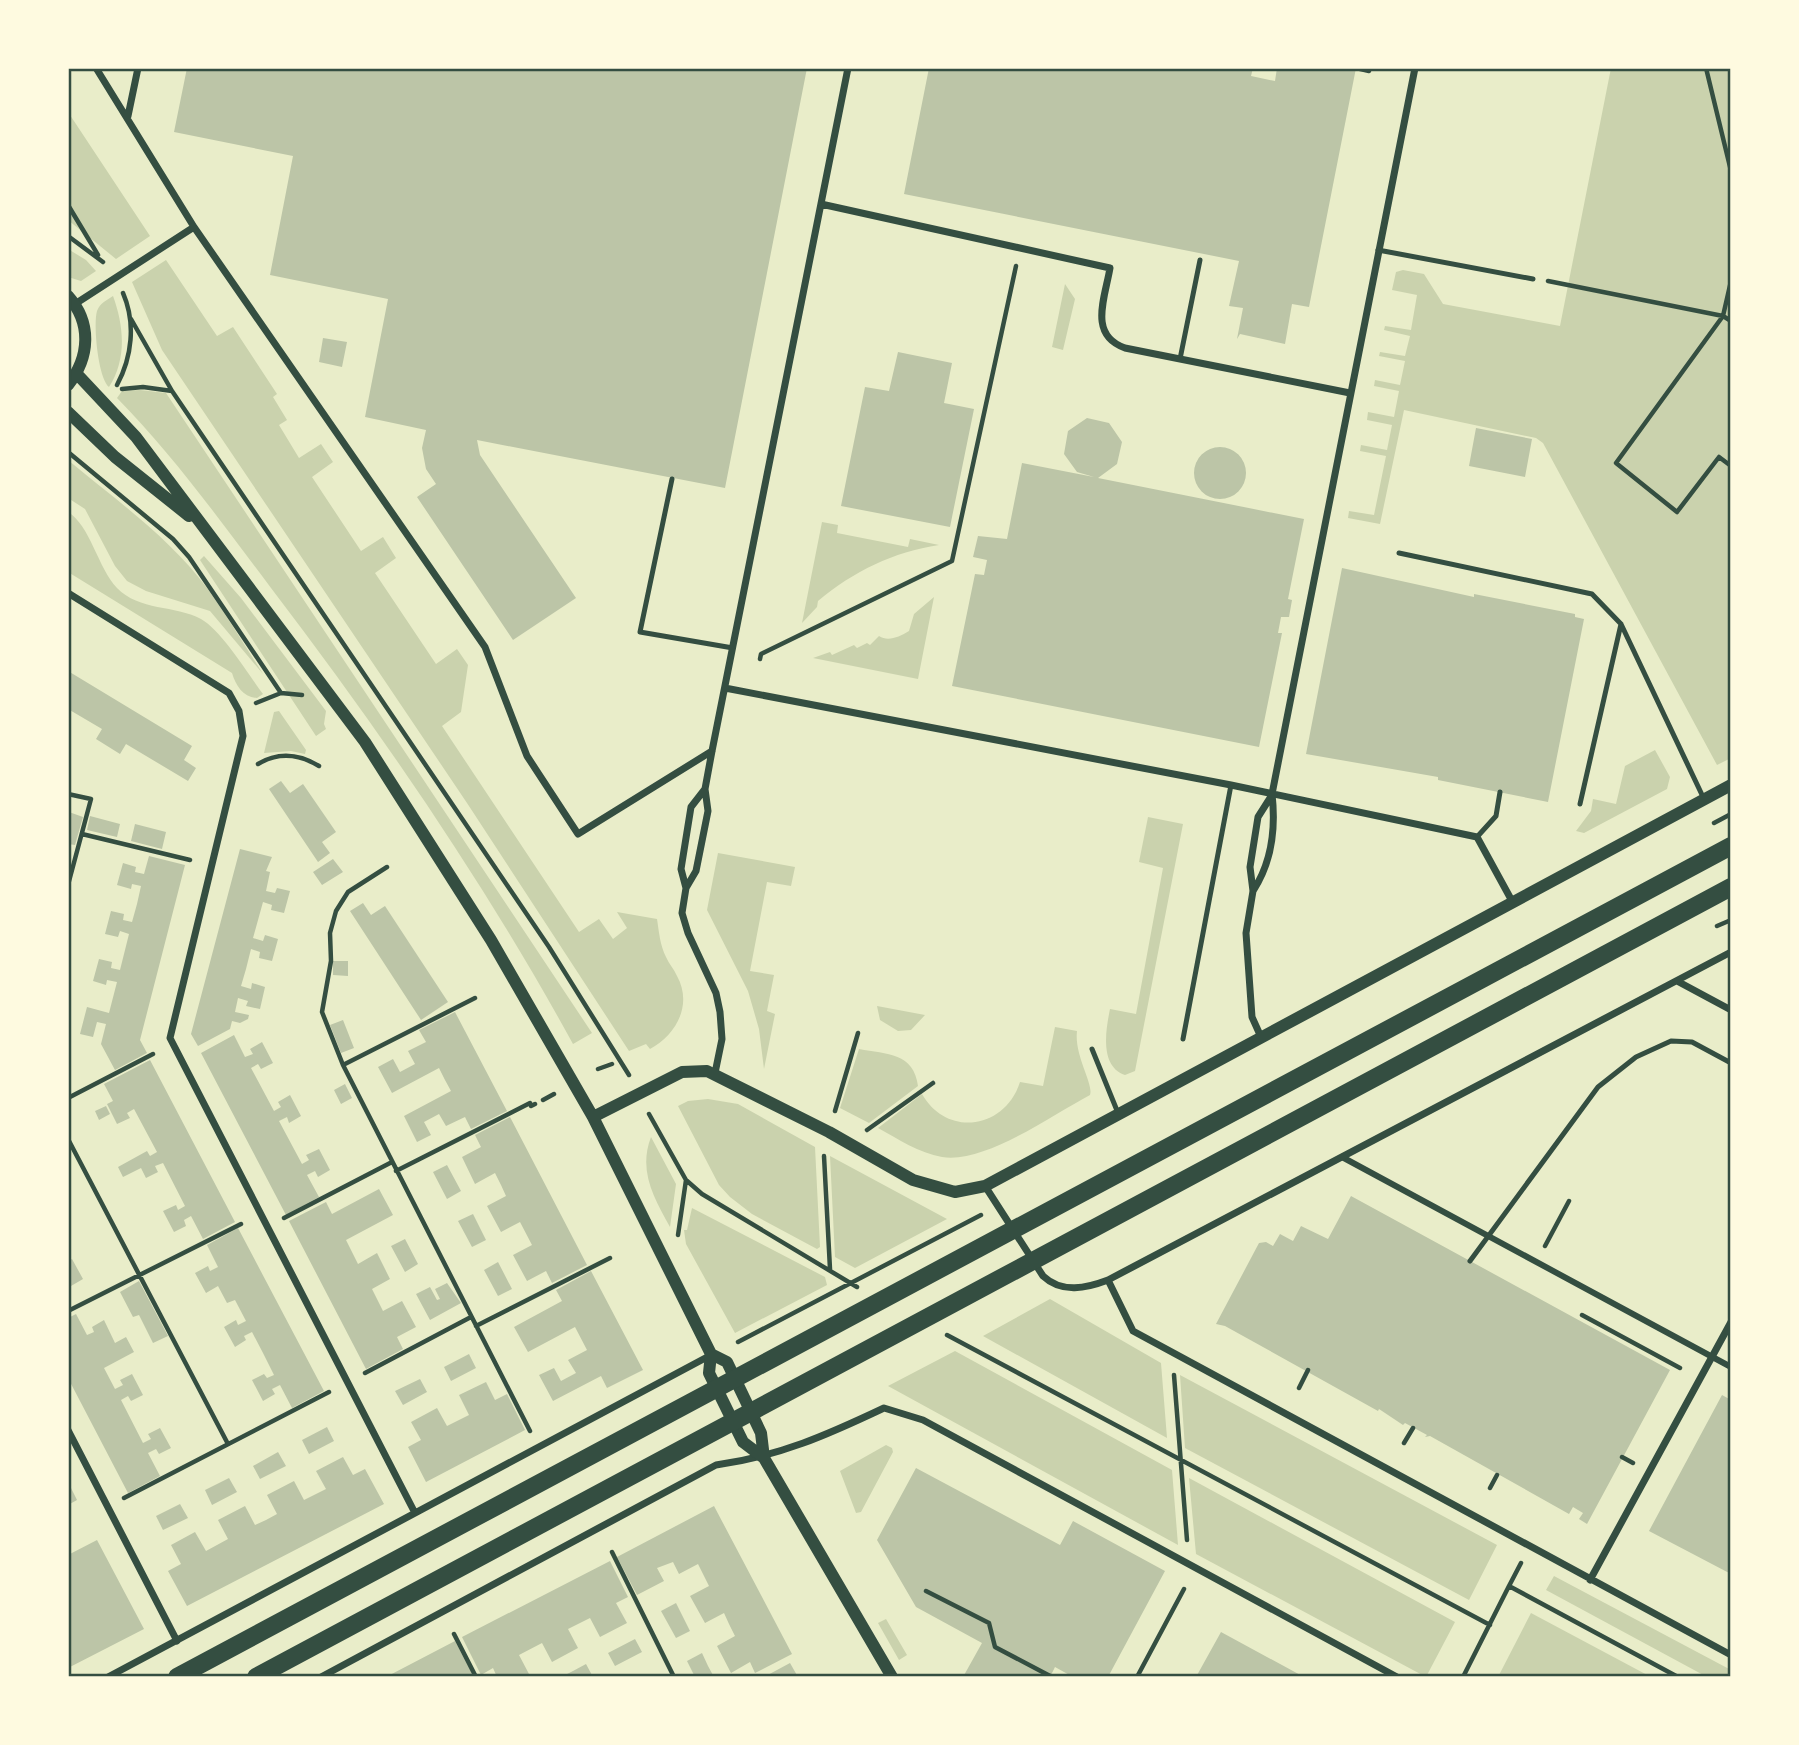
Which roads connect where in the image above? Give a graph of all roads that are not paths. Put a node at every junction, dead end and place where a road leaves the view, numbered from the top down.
1 (96, 68) edge
2 (138, 68) edge
3 (848, 68) edge
4 (1415, 68) edge
5 (128, 116) junction
6 (821, 204) junction
7 (194, 227) junction
8 (1378, 250) junction
9 (1200, 260) dead end
10 (1534, 279) road end
11 (72, 300) edge
12 (1180, 359) junction
13 (77, 374) junction
14 (68, 385) edge
15 (1350, 393) junction
16 (68, 412) edge
17 (672, 479) dead end
18 (203, 527) junction
19 (1399, 553) dead end
20 (68, 593) edge
21 (1621, 624) junction
22 (733, 648) junction
23 (725, 688) junction
24 (712, 751) junction
25 (1231, 785) junction
26 (1731, 785) edge
27 (705, 789) junction
28 (1500, 792) dead end
29 (1272, 794) junction
30 (1704, 799) junction
31 (1580, 804) dead end
32 (1477, 837) junction
33 (1731, 846) edge
34 (1731, 887) edge
35 (686, 888) junction
36 (1253, 891) junction
37 (1511, 901) junction
38 (1731, 952) edge
39 (1677, 981) junction
40 (1731, 1010) edge
41 (1261, 1037) junction
42 (1183, 1039) dead end
43 (1092, 1049) dead end
44 (1731, 1063) edge
45 (715, 1073) junction
46 (1118, 1113) junction
47 (593, 1117) junction
48 (1342, 1157) junction
49 (985, 1186) junction
50 (1470, 1261) dead end
51 (1108, 1280) junction
52 (1731, 1322) edge
53 (711, 1354) junction
54 (1712, 1357) junction
55 (1731, 1367) edge
56 (68, 1430) edge
57 (764, 1458) junction
58 (415, 1513) junction
59 (1590, 1580) junction
60 (177, 1641) junction
61 (1731, 1655) edge
62 (108, 1677) edge
63 (177, 1677) edge
64 (256, 1677) edge
65 (321, 1677) edge
66 (892, 1677) edge
67 (1397, 1677) edge

1 - 5 street
2 - 5 street
3 - 6 street
4 - 8 street
5 - 7 street
6 - 12 street
6 - 22 street
7 - 11 street
7 - 24 street
8 - 10 lane
8 - 15 street
9 - 12 lane
11 - 13 street
12 - 15 street
13 - 14 street
13 - 18 street
15 - 29 street
16 - 18 street
17 - 22 lane
18 - 47 street
19 - 21 lane
20 - 58 street
21 - 30 lane
21 - 31 lane
22 - 23 street
23 - 24 street
23 - 25 street
24 - 27 street
25 - 29 street
25 - 42 lane
26 - 30 street
27 - 35 street
27 - 35 street
28 - 32 lane
29 - 32 street
29 - 36 street
29 - 36 street
30 - 37 street
32 - 37 street
33 - 63 main road
34 - 64 main road
35 - 45 street
36 - 41 street
37 - 41 street
38 - 39 street
39 - 40 street
39 - 48 street
41 - 46 street
43 - 46 lane
44 - 50 lane
45 - 47 street
45 - 49 street
46 - 49 street
47 - 53 street
48 - 51 street
48 - 54 street
49 - 51 street
51 - 59 street
52 - 54 street
53 - 57 street
53 - 57 street
53 - 58 street
54 - 55 street
54 - 59 street
56 - 60 street
57 - 65 street
57 - 66 street
57 - 67 street
58 - 60 street
59 - 61 street
60 - 62 street

